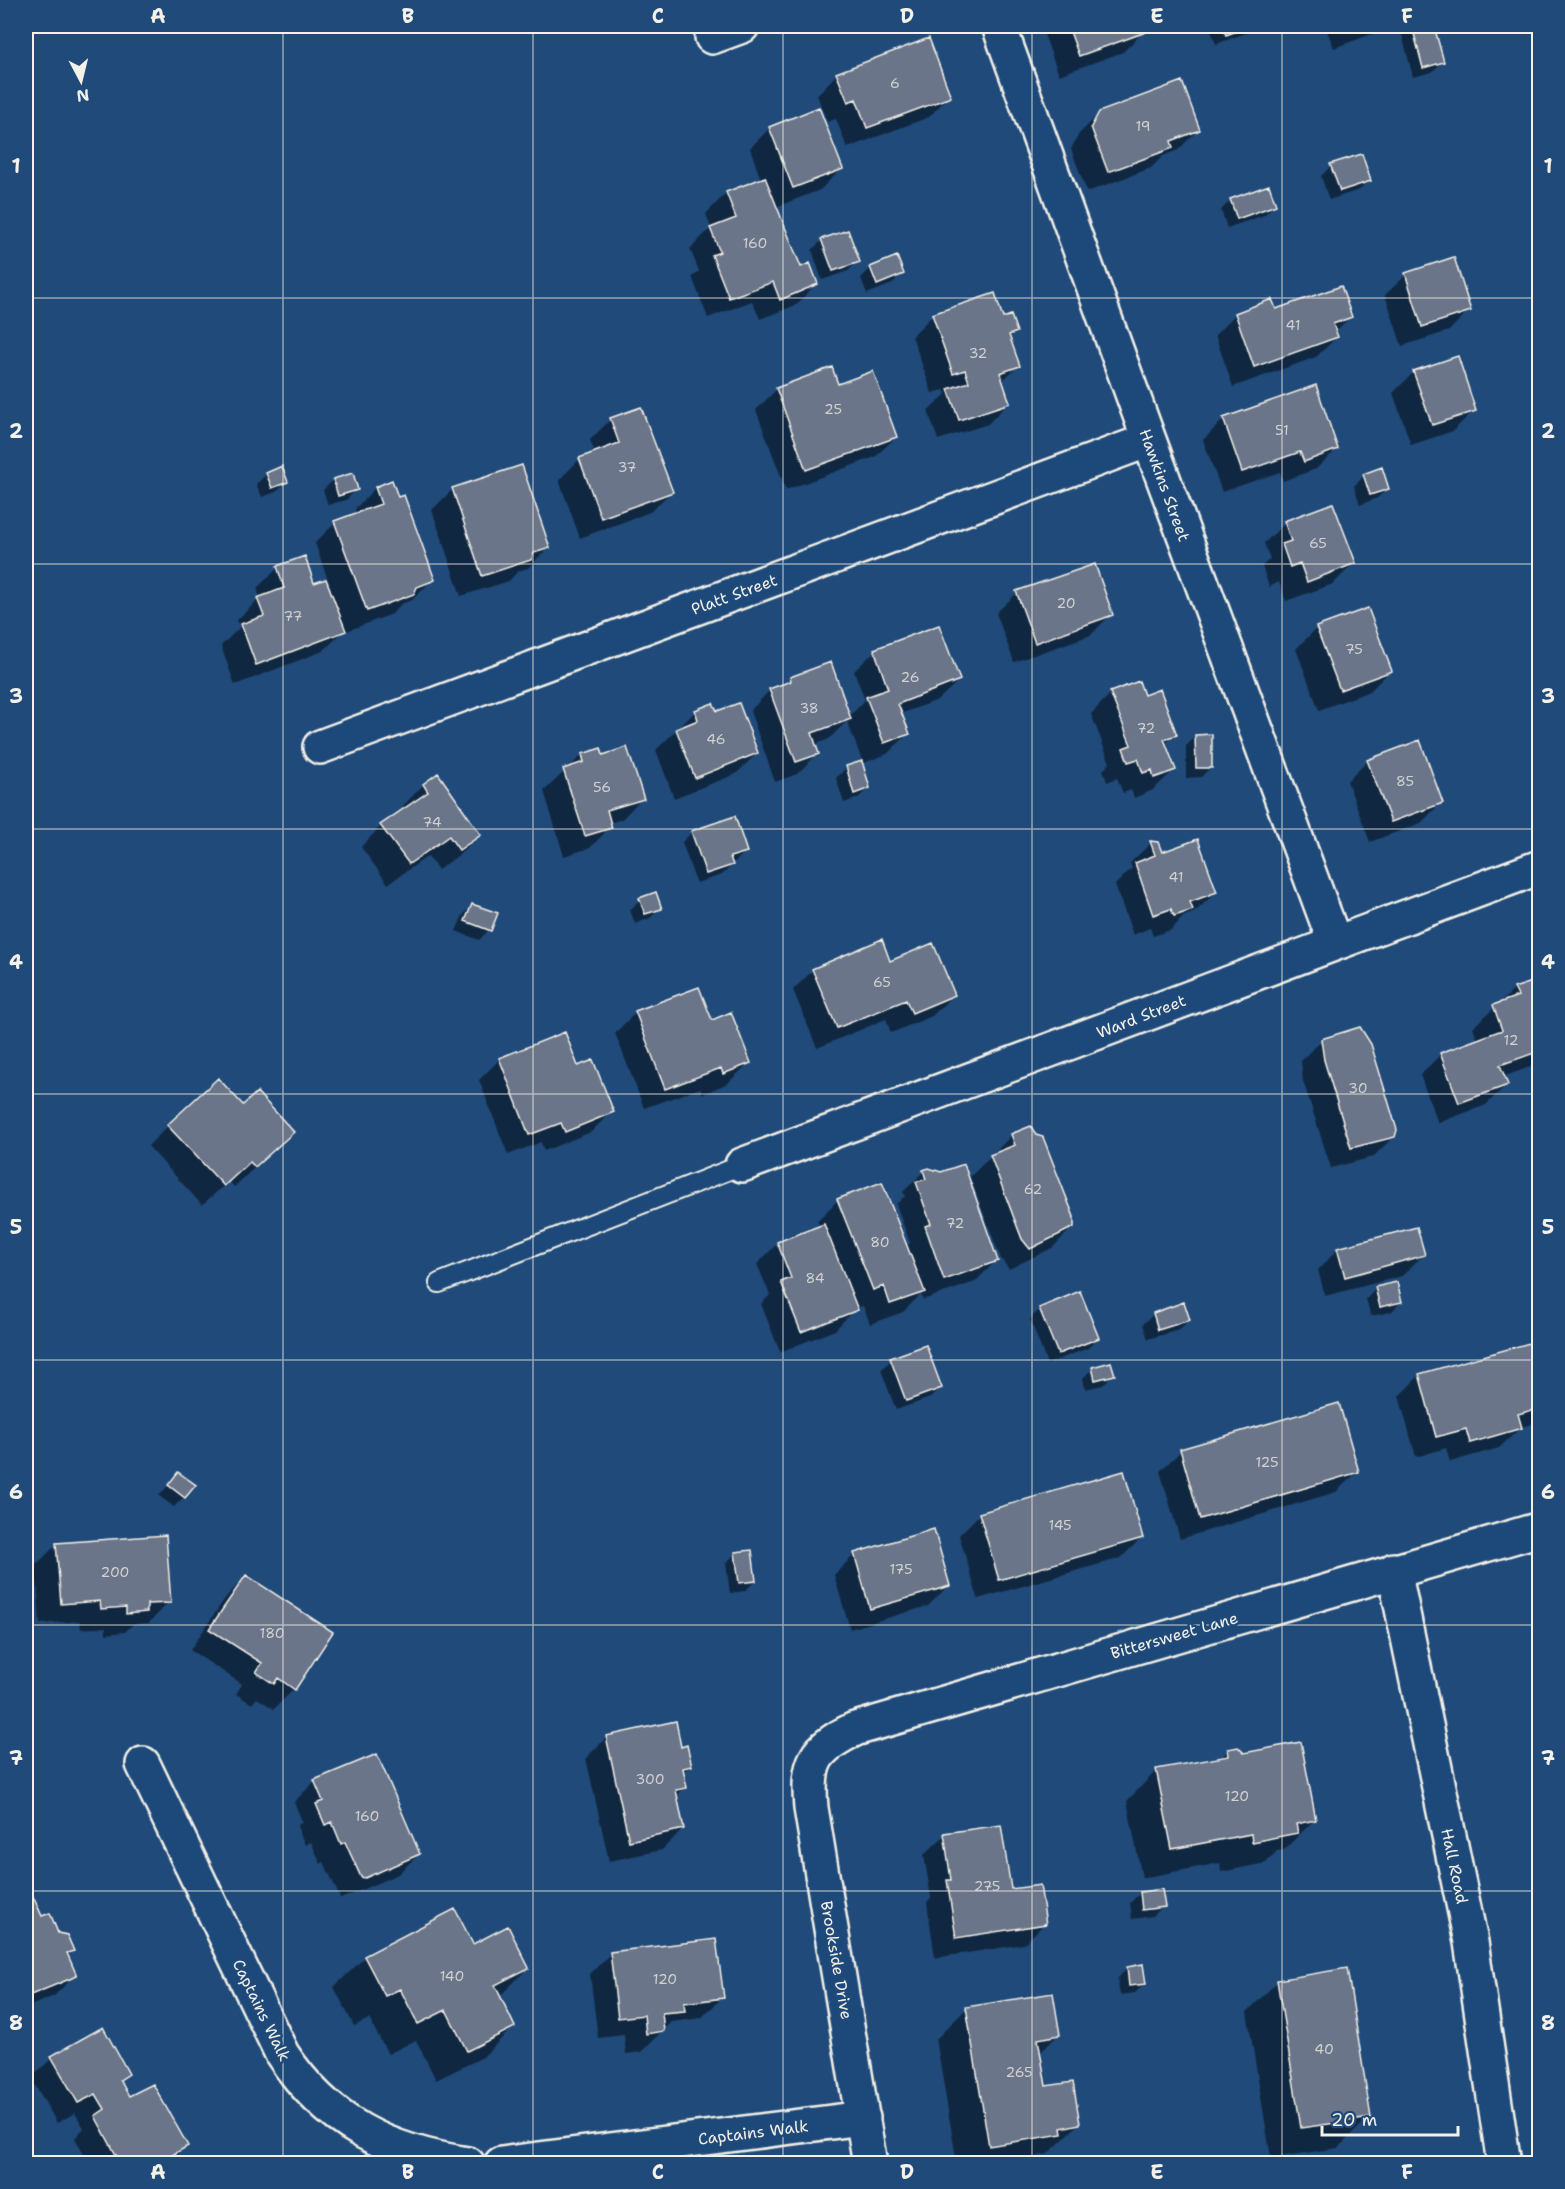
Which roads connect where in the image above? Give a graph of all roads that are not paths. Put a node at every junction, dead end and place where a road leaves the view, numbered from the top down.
1 (999, 26) edge
2 (1149, 440) junction
3 (320, 747) dead end
4 (1539, 867) edge
5 (1335, 943) junction
6 (742, 1165) joint
7 (440, 1282) dead end
8 (1539, 1529) edge
9 (1394, 1570) junction
10 (815, 1757) joint
11 (143, 1764) dead end
12 (863, 2118) junction
13 (468, 2163) edge
14 (501, 2163) edge
15 (870, 2163) edge
16 (1504, 2163) edge

1 - 2 street, Hawkins Street
2 - 3 street, Platt Street
2 - 5 street, Hawkins Street
4 - 5 street, Ward Street
5 - 6 street, Ward Street
6 - 7 lane
8 - 9 street, Bittersweet Lane
9 - 10 street, Bittersweet Lane
9 - 16 street, Hall Road
10 - 12 street, Brookside Drive
11 - 13 street, Captains Walk
12 - 14 street, Captains Walk
12 - 15 street, Brookside Drive

